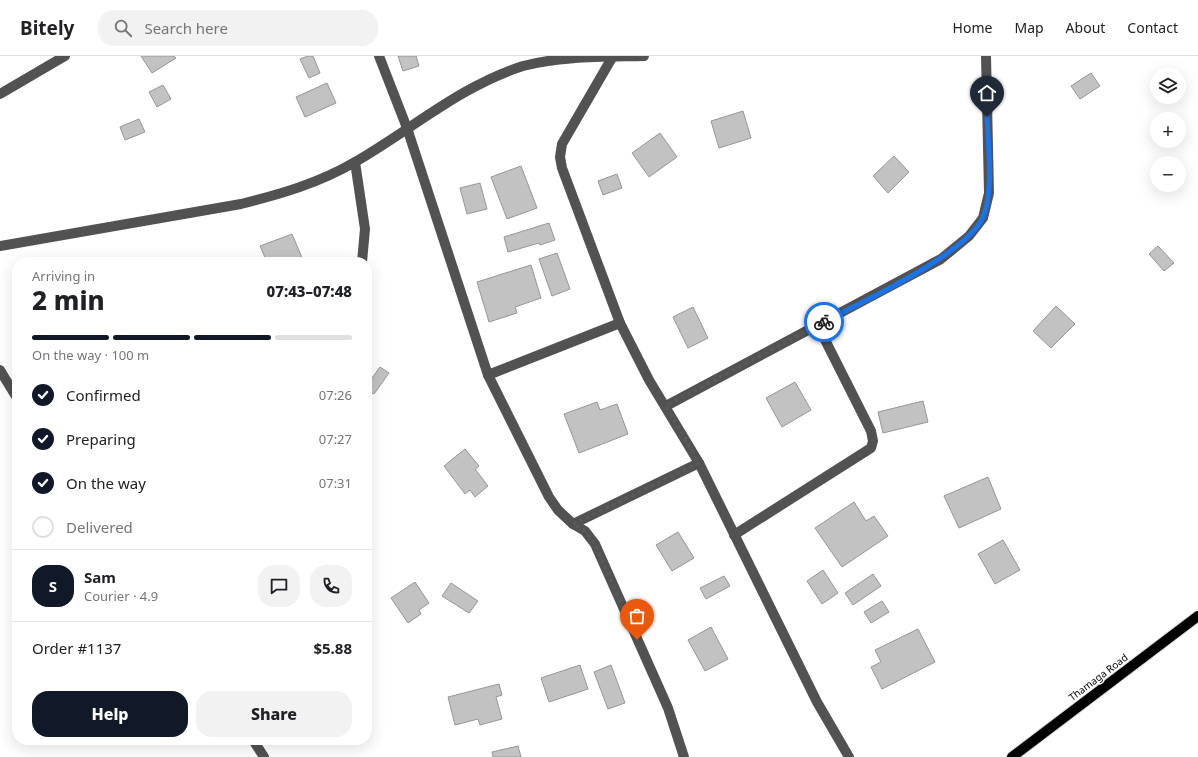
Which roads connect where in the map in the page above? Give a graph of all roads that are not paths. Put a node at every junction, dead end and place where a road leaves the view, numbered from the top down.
1 (65, 56) edge
2 (379, 56) edge
3 (613, 56) edge
4 (644, 56) edge
5 (986, 56) edge
6 (0, 94) edge
7 (407, 128) junction
8 (355, 162) junction
9 (0, 246) edge
10 (362, 257) edge
11 (620, 323) junction
12 (818, 326) junction
13 (0, 370) edge
14 (488, 374) junction
15 (12, 390) edge
16 (666, 406) junction
17 (699, 463) junction
18 (573, 524) junction
19 (734, 534) junction
20 (1198, 616) edge
21 (256, 745) edge
22 (264, 757) edge
23 (684, 757) edge
24 (849, 757) edge
25 (1012, 757) edge

1 - 6 street
2 - 7 street
3 - 4 street
3 - 7 street
3 - 11 street
5 - 12 street
7 - 8 street
7 - 14 street
8 - 9 street
8 - 10 street
11 - 14 street
11 - 16 street
12 - 16 street
12 - 19 street
13 - 15 street
14 - 18 street
16 - 17 street
17 - 18 street
17 - 19 street
18 - 23 street
19 - 24 street
20 - 25 main road, Thamaga Road
21 - 22 street

